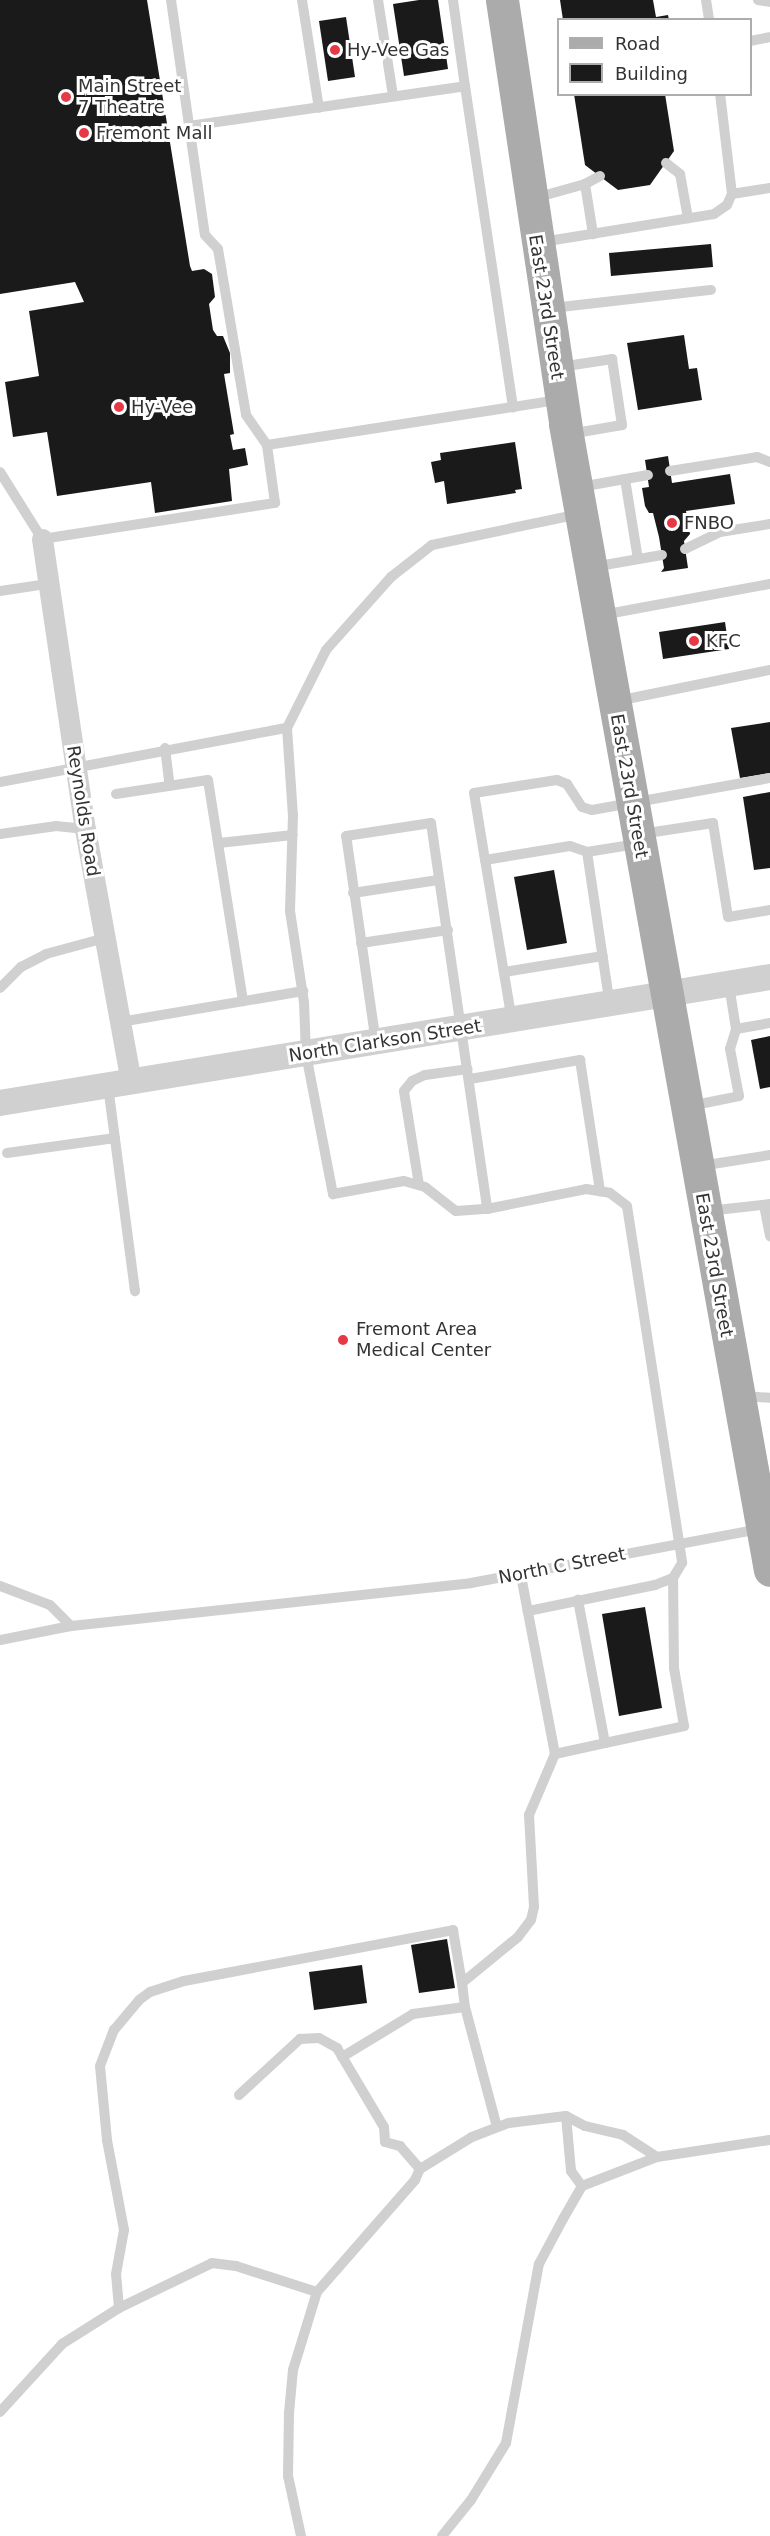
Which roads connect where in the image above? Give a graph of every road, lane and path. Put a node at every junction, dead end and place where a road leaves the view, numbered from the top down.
1 (171, 0) edge
2 (302, 0) edge
3 (378, 0) edge
4 (453, 0) edge
5 (502, 0) edge
6 (706, 0) edge
7 (758, 0) edge
8 (770, 2) edge
9 (709, 18) edge
10 (770, 38) edge
11 (752, 41) edge
12 (465, 86) junction
13 (393, 96) junction
14 (720, 96) edge
15 (319, 108) junction
16 (189, 126) junction
17 (666, 163) dead end
18 (600, 176) dead end
19 (585, 184) junction
20 (770, 188) edge
21 (732, 194) junction
22 (529, 200) junction
23 (688, 218) junction
24 (592, 234) junction
25 (535, 243) junction
26 (711, 290) dead end
27 (546, 309) junction
28 (558, 384) junction
29 (513, 407) junction
30 (567, 434) junction
31 (267, 445) junction
32 (770, 462) edge
33 (670, 471) dead end
34 (0, 472) edge
35 (648, 475) dead end
36 (625, 479) junction
37 (578, 501) junction
38 (770, 524) edge
39 (42, 539) junction
40 (685, 549) dead end
41 (662, 555) dead end
42 (638, 559) junction
43 (590, 567) junction
44 (47, 584) junction
45 (770, 586) edge
46 (0, 591) edge
47 (598, 615) junction
48 (770, 670) edge
49 (614, 702) junction
50 (287, 728) junction
51 (165, 748) junction
52 (76, 768) junction
53 (770, 778) edge
54 (0, 782) edge
55 (170, 786) junction
56 (116, 794) dead end
57 (632, 802) junction
58 (85, 829) junction
59 (0, 834) edge
60 (293, 835) junction
61 (638, 839) junction
62 (219, 843) junction
63 (587, 852) junction
64 (485, 860) junction
65 (438, 880) junction
66 (353, 893) junction
67 (770, 910) edge
68 (448, 930) junction
69 (105, 938) junction
70 (361, 943) junction
71 (603, 956) junction
72 (504, 972) junction
73 (770, 977) edge
74 (729, 985) junction
75 (0, 988) edge
76 (303, 991) junction
77 (667, 996) junction
78 (243, 1001) junction
79 (610, 1005) junction
80 (512, 1021) junction
81 (120, 1022) junction
82 (770, 1023) edge
83 (463, 1029) junction
84 (736, 1029) junction
85 (376, 1043) junction
86 (306, 1053) junction
87 (469, 1074) junction
88 (120, 1084) junction
89 (0, 1103) edge
90 (687, 1106) junction
91 (115, 1138) junction
92 (6, 1153) dead end
93 (770, 1155) edge
94 (697, 1167) junction
95 (419, 1185) junction
96 (600, 1191) junction
97 (767, 1204) edge
98 (487, 1209) junction
99 (705, 1211) junction
100 (770, 1236) edge
101 (135, 1291) dead end
102 (737, 1396) junction
103 (770, 1398) edge
104 (762, 1528) junction
105 (680, 1542) junction
106 (769, 1565) edge
107 (521, 1575) junction
108 (673, 1578) junction
109 (0, 1586) edge
110 (578, 1600) junction
111 (528, 1611) junction
112 (71, 1626) junction
113 (0, 1640) edge
114 (605, 1743) junction
115 (555, 1754) junction
116 (462, 1983) junction
117 (465, 2007) junction
118 (342, 2057) junction
119 (239, 2095) dead end
120 (566, 2116) junction
121 (497, 2127) junction
122 (770, 2140) edge
123 (657, 2157) junction
124 (420, 2169) junction
125 (582, 2187) junction
126 (317, 2292) junction
127 (119, 2307) junction
128 (0, 2412) edge
129 (301, 2536) edge
130 (442, 2536) edge

1 - 16 lane
2 - 15 lane
3 - 13 lane
4 - 12 lane
5 - 22 main road, East 23rd Street
6 - 9 lane
7 - 8 lane
10 - 11 lane
12 - 13 lane
12 - 29 lane
13 - 15 lane
14 - 21 lane
15 - 16 lane
16 - 31 lane
17 - 23 lane
18 - 19 lane
19 - 22 lane
19 - 24 lane
20 - 21 lane
21 - 23 lane
22 - 25 main road, East 23rd Street
23 - 24 lane
24 - 25 lane
25 - 27 main road, East 23rd Street
26 - 27 lane
27 - 28 main road, East 23rd Street
28 - 29 lane
28 - 30 main road, East 23rd Street
28 - 30 lane
29 - 31 lane
30 - 37 main road, East 23rd Street
31 - 39 lane
32 - 33 lane
34 - 39 lane
35 - 36 lane
36 - 37 lane
36 - 42 lane
37 - 43 main road, East 23rd Street
37 - 50 lane
38 - 40 lane
39 - 44 street, Reynolds Road
41 - 42 lane
42 - 43 lane
43 - 47 main road, East 23rd Street
44 - 46 lane
44 - 52 street, Reynolds Road
45 - 47 lane
47 - 49 main road, East 23rd Street
48 - 49 lane
49 - 57 main road, East 23rd Street
50 - 51 lane
50 - 60 lane
51 - 52 lane
51 - 55 lane
52 - 54 lane
52 - 58 street, Reynolds Road
53 - 57 lane
55 - 56 lane
55 - 62 lane
57 - 61 main road, East 23rd Street
57 - 64 lane
58 - 59 lane
58 - 69 street, Reynolds Road
60 - 62 lane
60 - 76 lane
61 - 63 lane
61 - 67 lane
61 - 77 main road, East 23rd Street
62 - 78 lane
63 - 64 lane
63 - 71 lane
64 - 72 lane
65 - 66 lane
65 - 66 lane
65 - 68 lane
66 - 70 lane
68 - 70 lane
68 - 83 lane
69 - 75 lane
69 - 81 street, Reynolds Road
70 - 85 lane
71 - 72 lane
71 - 79 lane
72 - 80 lane
73 - 74 street, North Clarkson Street
74 - 77 street, North Clarkson Street
74 - 84 lane
76 - 78 lane
76 - 86 lane
77 - 79 street, North Clarkson Street
77 - 90 main road, East 23rd Street
78 - 81 lane
79 - 80 street, North Clarkson Street
80 - 83 street, North Clarkson Street
81 - 88 street, Reynolds Road
82 - 84 lane
83 - 85 street, North Clarkson Street
83 - 87 lane
84 - 90 lane
85 - 86 street, North Clarkson Street
86 - 88 street, North Clarkson Street
86 - 95 lane
87 - 95 lane
87 - 96 lane
87 - 98 lane
88 - 89 street, North Clarkson Street
88 - 91 lane
90 - 94 main road, East 23rd Street
91 - 92 lane
91 - 101 lane
93 - 94 lane
94 - 99 main road, East 23rd Street
95 - 98 lane
96 - 98 lane
96 - 105 lane
97 - 99 lane
97 - 100 lane
99 - 102 main road, East 23rd Street
102 - 103 lane
102 - 104 main road, East 23rd Street
104 - 105 lane, North C Street
104 - 106 main road, East 23rd Street
105 - 107 lane, North C Street
105 - 108 lane
107 - 111 lane
107 - 112 lane, North C Street
108 - 110 lane
108 - 114 lane
109 - 112 lane
110 - 111 lane
110 - 114 lane
111 - 115 lane
112 - 113 lane, North C Street
114 - 115 lane
115 - 116 lane
116 - 117 lane
116 - 127 lane
117 - 118 lane
117 - 121 lane
118 - 119 lane
118 - 124 lane
120 - 121 lane
120 - 123 lane
120 - 125 lane
121 - 124 lane
122 - 123 lane
123 - 125 lane
124 - 126 lane
125 - 130 lane
126 - 127 lane
126 - 129 lane
127 - 128 lane

